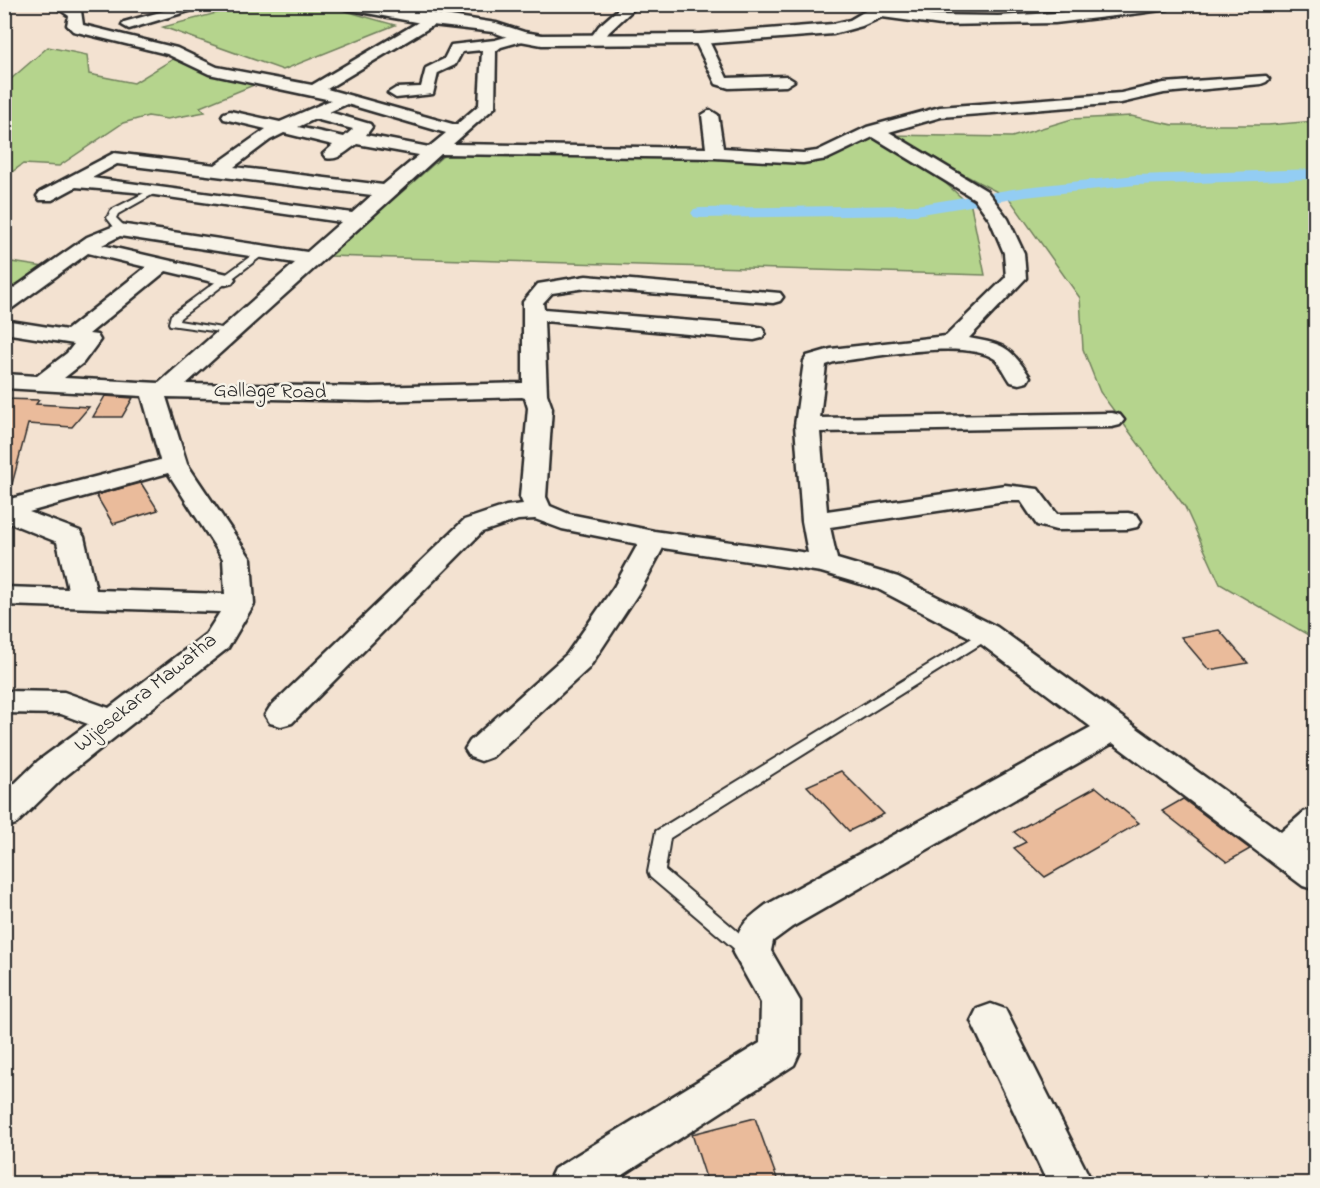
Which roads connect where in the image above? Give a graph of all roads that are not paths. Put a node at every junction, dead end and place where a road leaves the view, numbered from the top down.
1 (58, 4) edge
2 (206, 4) edge
3 (345, 4) edge
4 (633, 4) edge
5 (1168, 4) edge
6 (878, 8) edge
7 (432, 20) junction
8 (129, 25) dead end
9 (521, 37) junction
10 (701, 39) junction
11 (596, 40) junction
12 (496, 44) junction
13 (1261, 79) dead end
14 (786, 81) dead end
15 (314, 90) junction
16 (396, 93) dead end
17 (345, 99) junction
18 (312, 113) junction
19 (710, 115) dead end
20 (230, 116) dead end
21 (281, 128) junction
22 (459, 131) junction
23 (873, 131) junction
24 (349, 140) junction
25 (435, 151) junction
26 (715, 153) junction
27 (332, 154) dead end
28 (192, 166) junction
29 (220, 170) junction
30 (72, 181) junction
31 (155, 191) junction
32 (387, 191) junction
33 (46, 196) dead end
34 (236, 204) junction
35 (297, 211) junction
36 (356, 219) junction
37 (280, 224) dead end
38 (119, 230) junction
39 (188, 241) junction
40 (257, 246) junction
41 (86, 247) junction
42 (311, 259) junction
43 (161, 265) junction
44 (225, 279) junction
45 (774, 297) dead end
46 (4, 304) edge
47 (533, 314) junction
48 (4, 326) edge
49 (230, 332) junction
50 (754, 333) dead end
51 (73, 336) junction
52 (953, 342) junction
53 (1019, 377) dead end
54 (4, 381) edge
55 (44, 382) junction
56 (158, 390) junction
57 (534, 394) junction
58 (1112, 420) dead end
59 (807, 425) junction
60 (174, 464) junction
61 (539, 511) junction
62 (815, 521) junction
63 (1128, 521) dead end
64 (654, 539) junction
65 (824, 564) junction
66 (4, 596) edge
67 (84, 599) junction
68 (240, 604) junction
69 (987, 634) junction
70 (4, 702) edge
71 (281, 716) dead end
72 (111, 721) junction
73 (1114, 728) junction
74 (481, 749) dead end
75 (4, 815) edge
76 (1316, 821) edge
77 (1282, 851) junction
78 (1316, 876) edge
79 (752, 953) junction
80 (991, 1021) dead end
81 (569, 1184) edge
82 (1071, 1184) edge

1 - 15 street
2 - 8 street
3 - 7 street
4 - 11 street
5 - 6 street
6 - 10 street
7 - 9 street
7 - 15 street
9 - 11 street
9 - 12 street
10 - 11 street
10 - 14 street
12 - 16 street
12 - 22 street
13 - 23 street
15 - 17 street
17 - 18 street
17 - 22 street
18 - 21 street
18 - 24 street
19 - 26 street
20 - 21 street
21 - 24 street
21 - 29 street
22 - 25 street
23 - 26 street
23 - 52 street
24 - 25 street
24 - 27 street
25 - 26 street
25 - 32 street
28 - 29 street
28 - 30 street
28 - 31 street
29 - 32 street
30 - 31 street
30 - 33 street
31 - 34 street
31 - 38 lane
32 - 36 street
34 - 35 street
34 - 39 street
35 - 36 street
35 - 37 street
36 - 42 street
38 - 39 street
38 - 41 street
39 - 40 street
40 - 42 street
40 - 44 lane
41 - 43 street
41 - 46 street
42 - 49 street
43 - 44 street
43 - 51 street
44 - 49 lane
45 - 47 street
47 - 50 street
47 - 57 street
48 - 51 street
49 - 56 street
51 - 55 street
52 - 53 street
52 - 59 street
54 - 55 street, Gallage Road
55 - 56 street, Gallage Road
56 - 57 street, Gallage Road
56 - 60 street
57 - 61 street
58 - 59 street
59 - 62 street
60 - 67 street
60 - 68 street
61 - 64 street
61 - 71 street
62 - 63 street
62 - 65 street
64 - 65 street
64 - 74 street
65 - 69 street
66 - 67 street
67 - 68 street
68 - 72 street, Wijesekara Mawatha
69 - 73 street
69 - 79 lane
70 - 72 street
72 - 75 street, Wijesekara Mawatha
73 - 77 street
73 - 79 street
76 - 77 street
77 - 78 street
79 - 81 street
80 - 82 street

